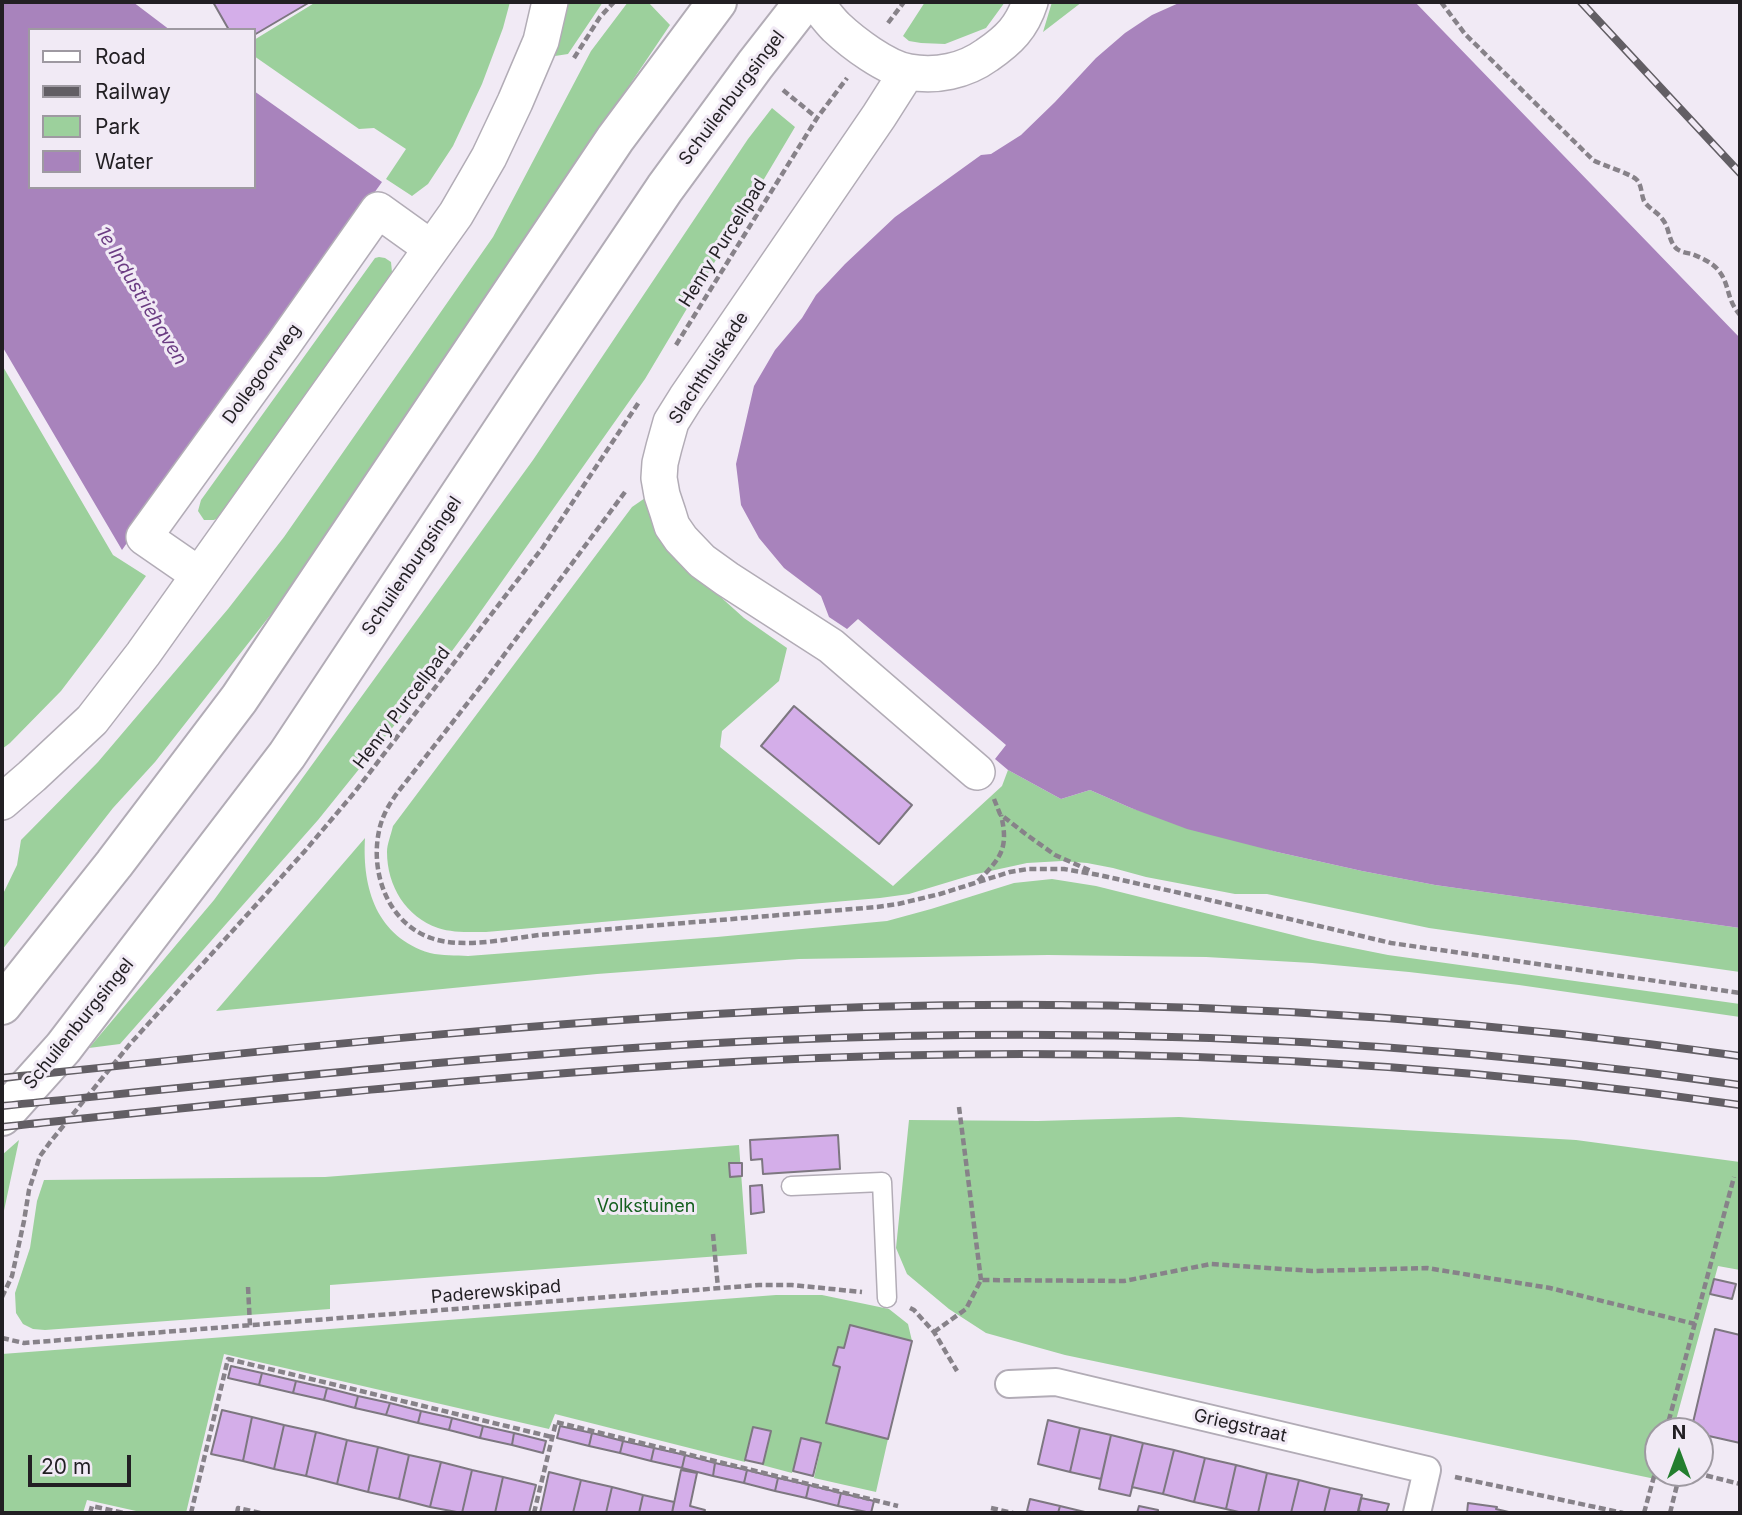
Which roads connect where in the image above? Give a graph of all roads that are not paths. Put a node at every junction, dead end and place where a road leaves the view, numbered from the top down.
1 (550, 2) edge
2 (717, 2) edge
3 (804, 2) edge
4 (815, 2) edge
5 (1030, 2) edge
6 (907, 72) junction
7 (431, 248) junction
8 (199, 575) junction
9 (977, 772) road end
10 (2, 802) edge
11 (2, 1005) edge
12 (2, 1116) edge
13 (791, 1186) dead end
14 (887, 1298) road end
15 (1009, 1384) dead end
16 (1418, 1513) edge

1 - 7 street
2 - 11 main road
3 - 12 main road, Schuilenburgsingel
4 - 6 street
5 - 6 street
6 - 9 street, Slachthuiskade
7 - 8 street
7 - 8 street, Dollegoorweg
8 - 10 street
13 - 14 lane
15 - 16 street, Griegstraat

